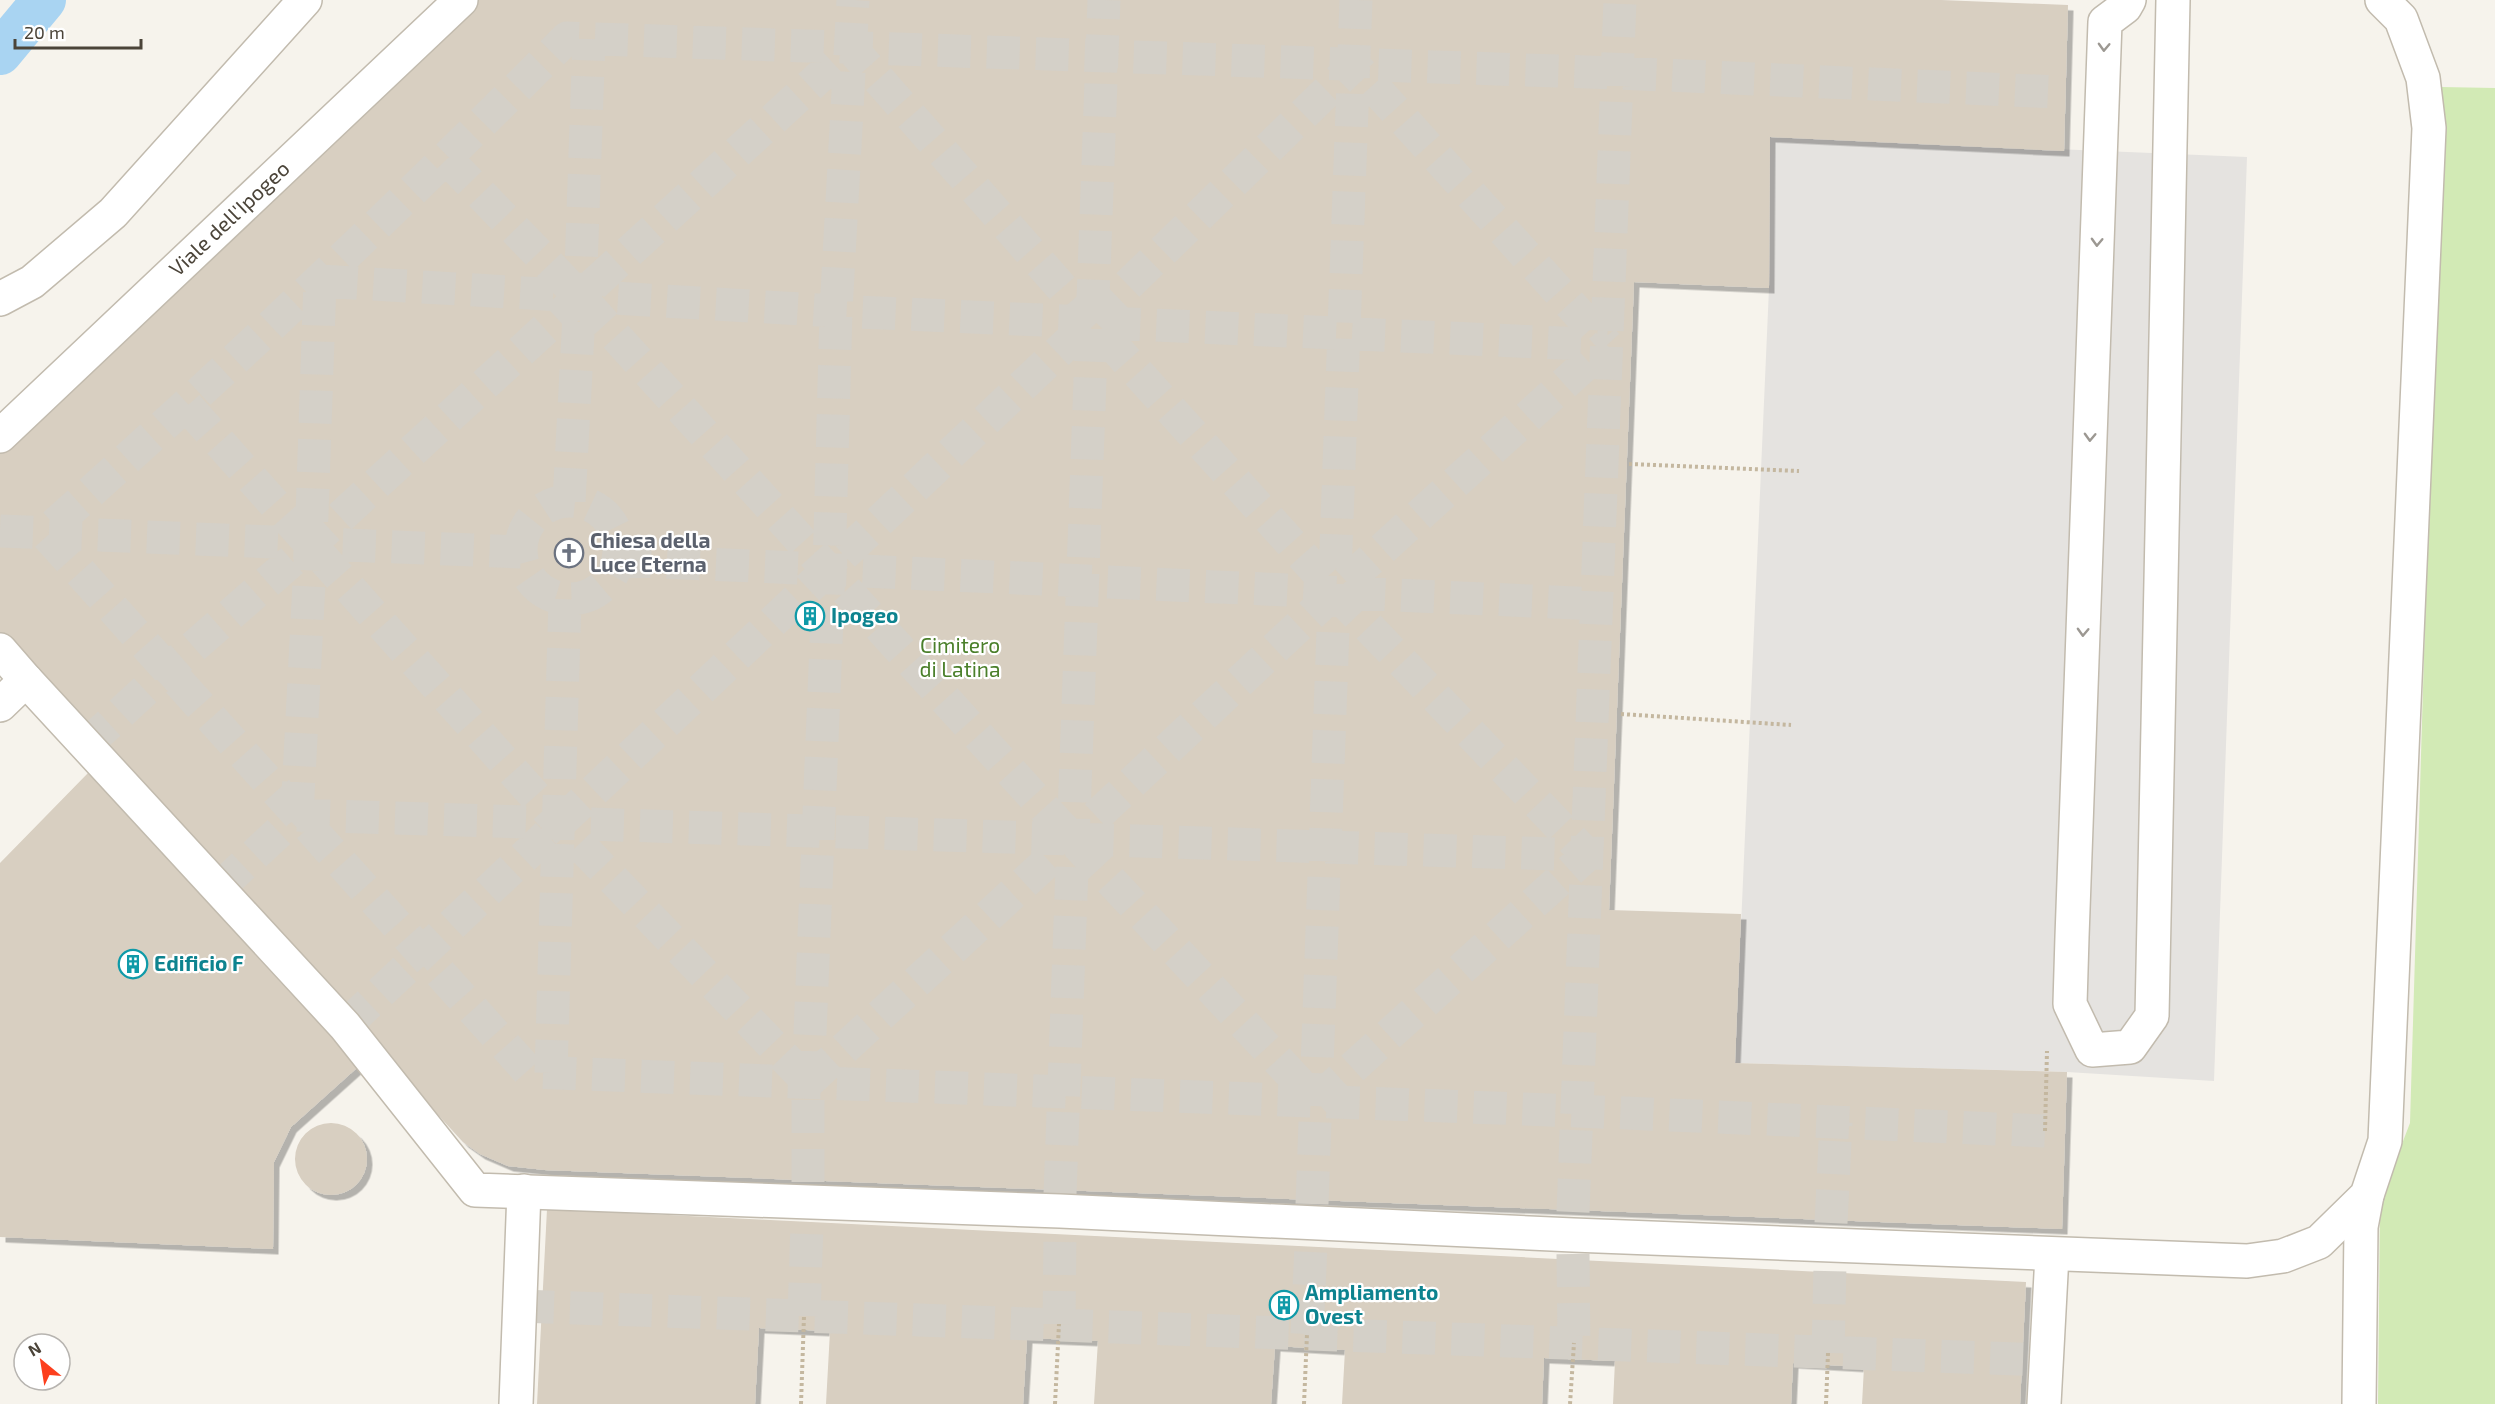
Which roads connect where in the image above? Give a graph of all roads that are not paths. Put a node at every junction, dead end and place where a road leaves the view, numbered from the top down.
1 (305, 0) edge
2 (461, 0) edge
3 (2129, 0) edge
4 (2174, 0) edge
5 (2382, 0) edge
6 (0, 299) edge
7 (0, 436) edge
8 (0, 650) edge
9 (26, 680) junction
10 (0, 705) edge
11 (524, 1191) junction
12 (2367, 1195) junction
13 (2052, 1255) junction
14 (516, 1404) edge
15 (2044, 1404) edge
16 (2359, 1404) edge

1 - 6 lane
2 - 7 lane, Viale dell'Ipogeo
3 -> 4 lane
5 - 12 lane
8 - 9 lane
9 - 10 lane
9 - 11 lane
11 - 13 lane
11 - 14 lane
12 - 13 lane
12 - 16 lane
13 - 15 lane

